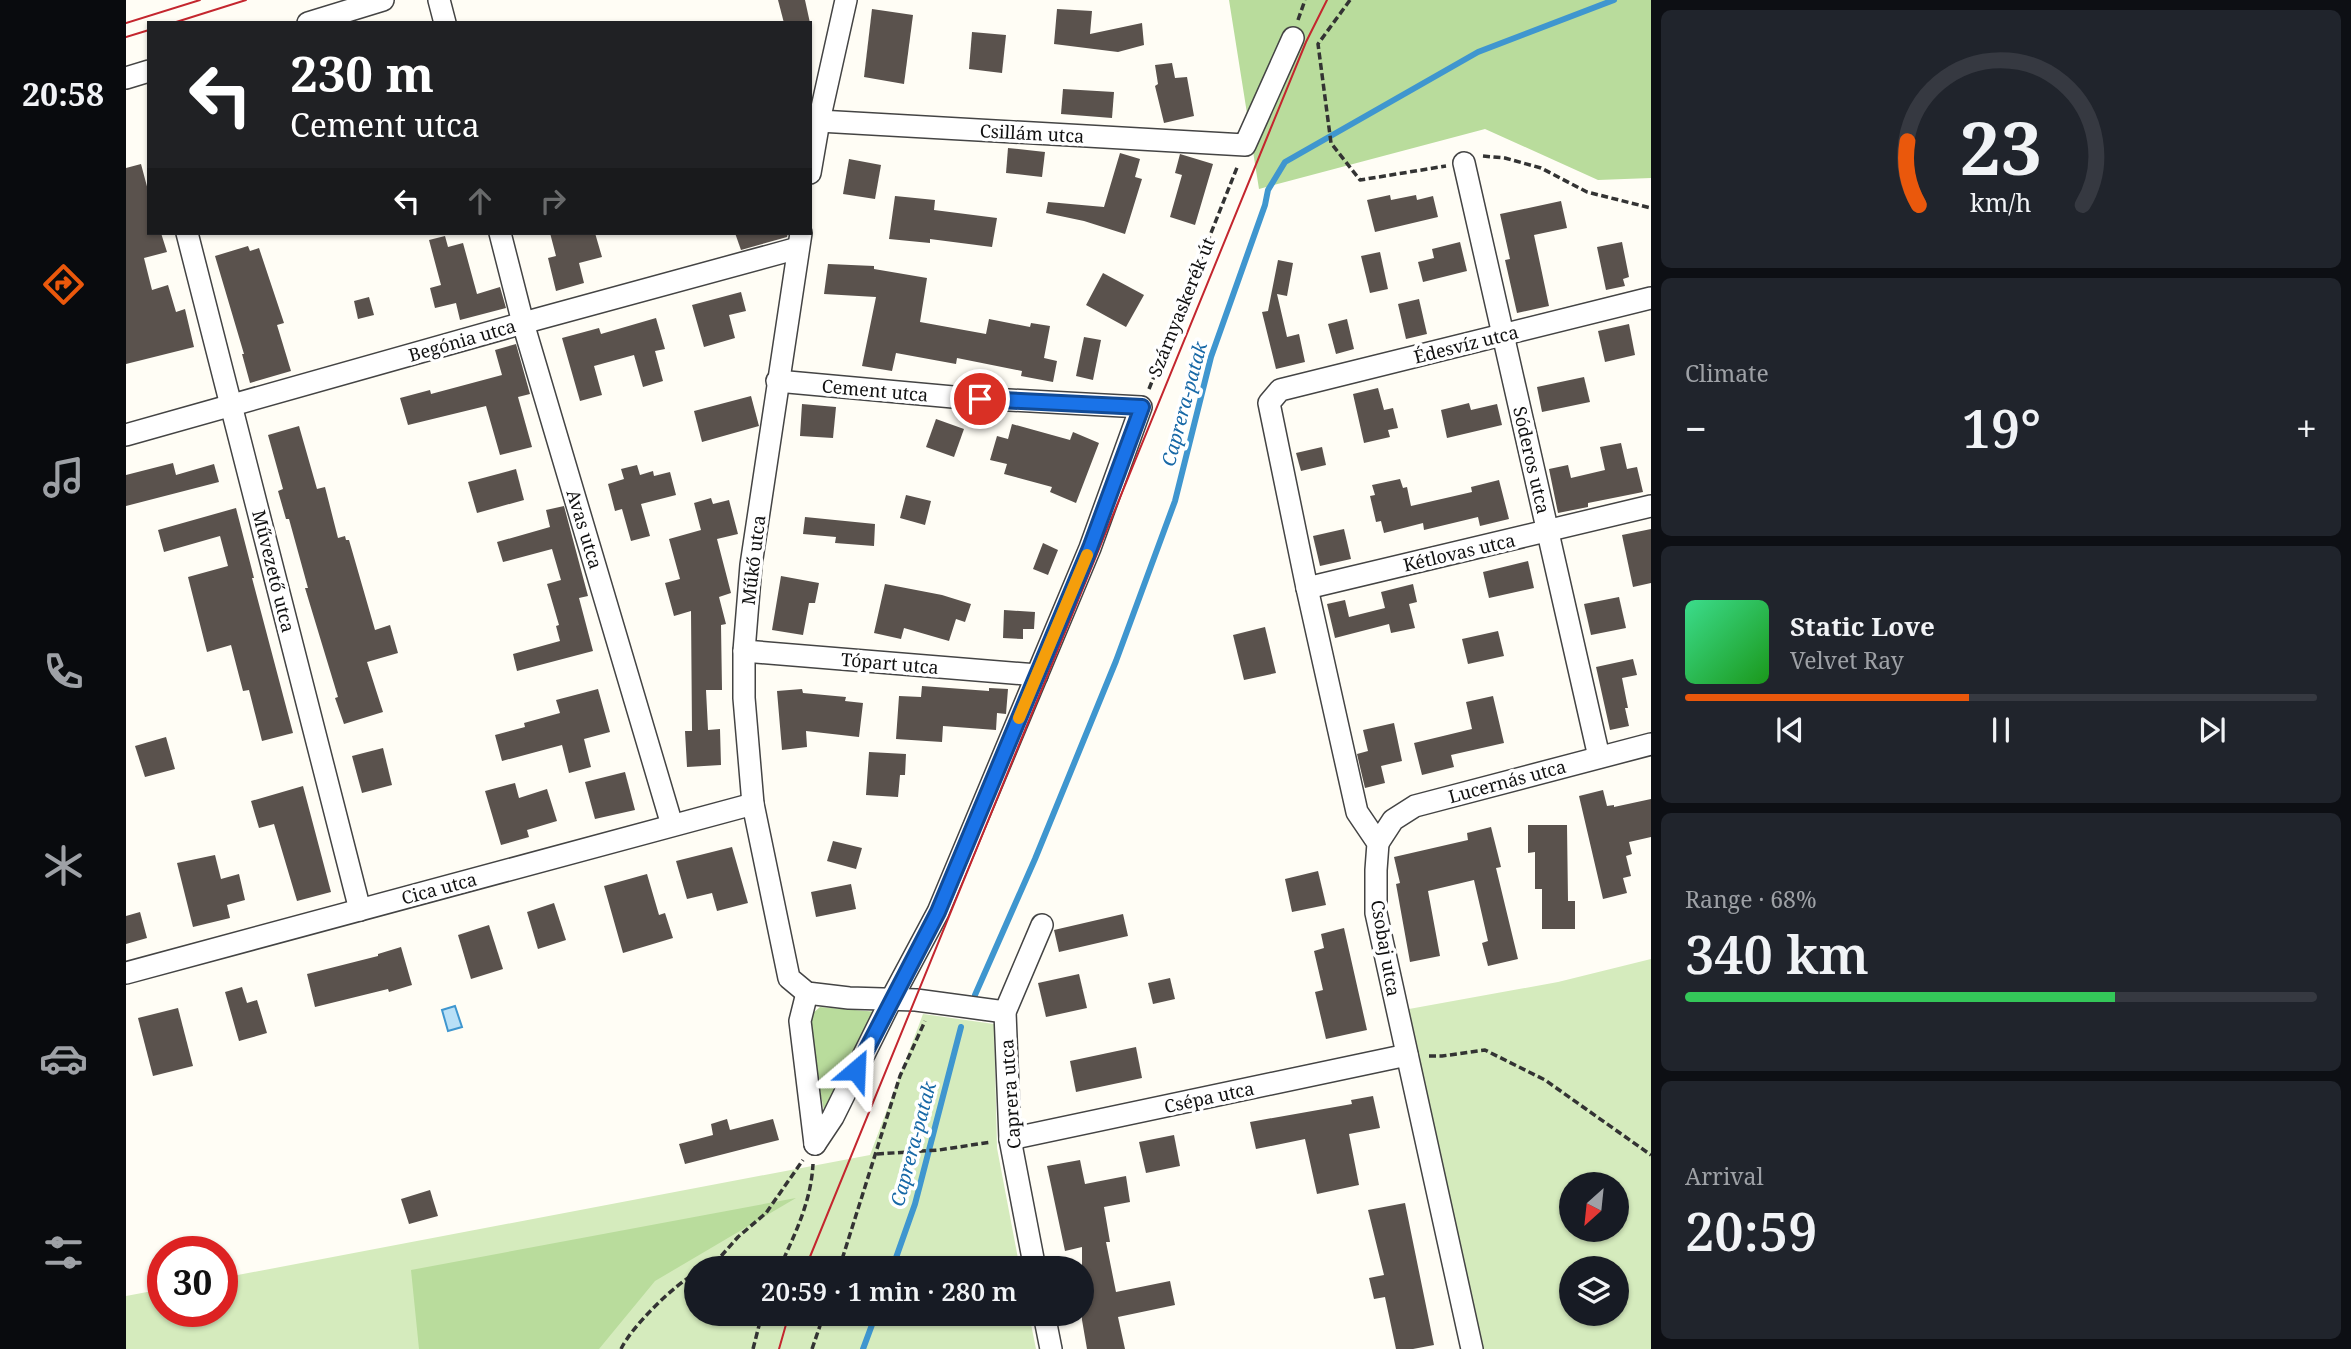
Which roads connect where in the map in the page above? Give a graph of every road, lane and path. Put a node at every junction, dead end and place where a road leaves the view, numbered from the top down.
1 (383, 0) edge
2 (439, 0) edge
3 (845, 0) edge
4 (1350, 0) edge
5 (315, 21) edge
6 (444, 21) edge
7 (1293, 38) dead end
8 (147, 74) edge
9 (126, 78) edge
10 (819, 121) junction
11 (1245, 145) junction
12 (812, 161) edge
13 (1464, 163) junction
14 (1651, 208) edge
15 (188, 235) edge
16 (501, 235) edge
17 (799, 240) edge
18 (1651, 298) edge
19 (523, 323) junction
20 (1504, 334) junction
21 (777, 381) junction
22 (231, 405) junction
23 (1142, 407) junction
24 (126, 435) edge
25 (1651, 506) edge
26 (1547, 530) junction
27 (1307, 588) junction
28 (744, 651) junction
29 (1037, 675) junction
30 (1651, 744) edge
31 (1599, 757) junction
32 (753, 804) junction
33 (672, 824) junction
34 (1378, 844) junction
35 (360, 910) junction
36 (1042, 925) dead end
37 (126, 973) edge
38 (807, 993) junction
39 (892, 998) junction
40 (933, 1003) junction
41 (1004, 1012) junction
42 (1407, 1055) junction
43 (1010, 1139) junction
44 (815, 1144) junction
45 (877, 1154) junction
46 (1651, 1155) edge
47 (721, 1256) edge
48 (785, 1256) edge
49 (843, 1256) edge
50 (1032, 1256) edge
51 (684, 1282) edge
52 (759, 1326) edge
53 (820, 1326) edge
54 (1046, 1326) edge
55 (621, 1349) edge
56 (753, 1349) edge
57 (812, 1349) edge
58 (1051, 1349) edge
59 (1472, 1349) edge

1 - 5 street
2 - 6 street
3 - 10 street
4 - 13 path
7 - 11 street
8 - 9 street
10 - 11 street, Csillám utca
10 - 12 street
11 - 23 path, Szárnyaskerék út
13 - 14 path
13 - 20 street, Sóderos utca
15 - 22 street, Művezető utca
16 - 19 street, Avas utca
17 - 19 street, Begónia utca
17 - 21 street, Műkő utca
18 - 20 street, Édesvíz utca
19 - 22 street, Begónia utca
19 - 33 street, Avas utca
20 - 26 street, Sóderos utca
20 - 27 street, Édesvíz utca
21 - 23 street, Cement utca
21 - 28 street, Műkő utca
22 - 24 street, Begónia utca
22 - 35 street, Művezető utca
23 - 29 street
25 - 26 street, Kétlovas utca
26 - 27 street, Kétlovas utca
26 - 31 street, Sóderos utca
27 - 34 street
28 - 29 street, Tópart utca
28 - 32 street, Műkő utca
29 - 39 street
30 - 31 street, Lucernás utca
31 - 34 street, Lucernás utca
32 - 33 street, Cica utca
32 - 38 street, Műkő utca
33 - 35 street, Cica utca
34 - 42 street, Csobaj utca
35 - 37 street, Cica utca
36 - 41 street, Caprera utca
38 - 39 street
38 - 44 street
39 - 40 street
39 - 44 street
40 - 41 street
40 - 45 path
41 - 43 street, Caprera utca
42 - 43 street, Csépa utca
42 - 46 path
42 - 59 street, Csobaj utca
43 - 45 path
43 - 50 street, Caprera utca
44 - 47 path
44 - 48 path
45 - 49 path
51 - 55 path
52 - 56 path
53 - 57 path
54 - 58 street

